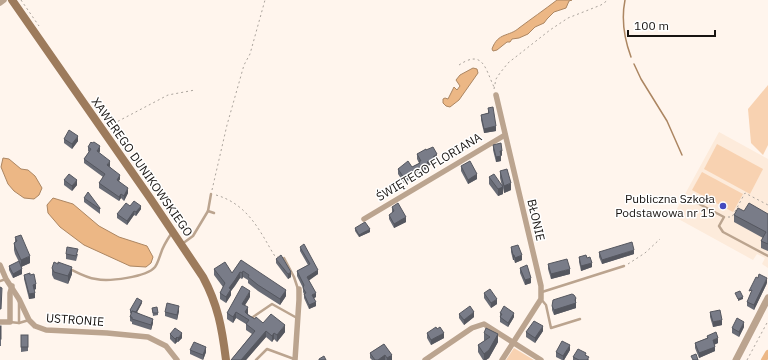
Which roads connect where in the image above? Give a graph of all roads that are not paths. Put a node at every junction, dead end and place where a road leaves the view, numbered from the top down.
1 (4, 0) edge
2 (12, 0) edge
3 (0, 3) edge
4 (496, 95) road end
5 (505, 135) junction
6 (211, 194) road end
7 (684, 196) dead end
8 (208, 210) junction
9 (214, 213) dead end
10 (364, 218) dead end
11 (173, 232) junction
12 (182, 245) junction
13 (768, 256) edge
14 (284, 258) edge
15 (0, 265) edge
16 (624, 266) road end
17 (67, 267) edge
18 (6, 279) junction
19 (0, 281) edge
20 (12, 286) junction
21 (299, 289) joint
22 (541, 292) junction
23 (541, 298) junction
24 (768, 298) edge
25 (19, 299) junction
26 (250, 318) edge
27 (297, 318) junction
28 (580, 319) dead end
29 (29, 320) junction
30 (0, 322) edge
31 (10, 322) junction
32 (19, 322) junction
33 (513, 343) junction
34 (177, 360) edge
35 (226, 360) edge
36 (256, 360) edge
37 (295, 360) edge
38 (425, 360) edge
39 (502, 360) edge
40 (541, 360) edge
41 (736, 360) edge

1 - 3 street
2 - 11 main road, XAWEREGO DUNIKOWSKIEGO
4 - 5 street, BŁONIE
5 - 10 street, ŚWIĘTEGO FLORIANA
5 - 22 street, BŁONIE
6 - 8 lane
7 - 13 lane
8 - 9 lane
8 - 12 lane
11 - 12 main road, XAWEREGO DUNIKOWSKIEGO
11 - 17 lane
12 - 35 main road, XAWEREGO DUNIKOWSKIEGO
14 - 21 lane
15 - 18 street, USTRONIE
16 - 22 lane
18 - 19 lane
18 - 20 street, USTRONIE
20 - 25 street, USTRONIE
20 - 31 street
21 - 27 street
22 - 23 street, BŁONIE
23 - 28 lane
23 - 33 street
24 - 41 street
25 - 29 street, USTRONIE
25 - 32 lane
26 - 27 lane
27 - 37 street
29 - 32 lane
29 - 34 street, USTRONIE
30 - 31 street
31 - 32 lane
33 - 38 street
33 - 39 street
33 - 40 street
36 - 37 lane

